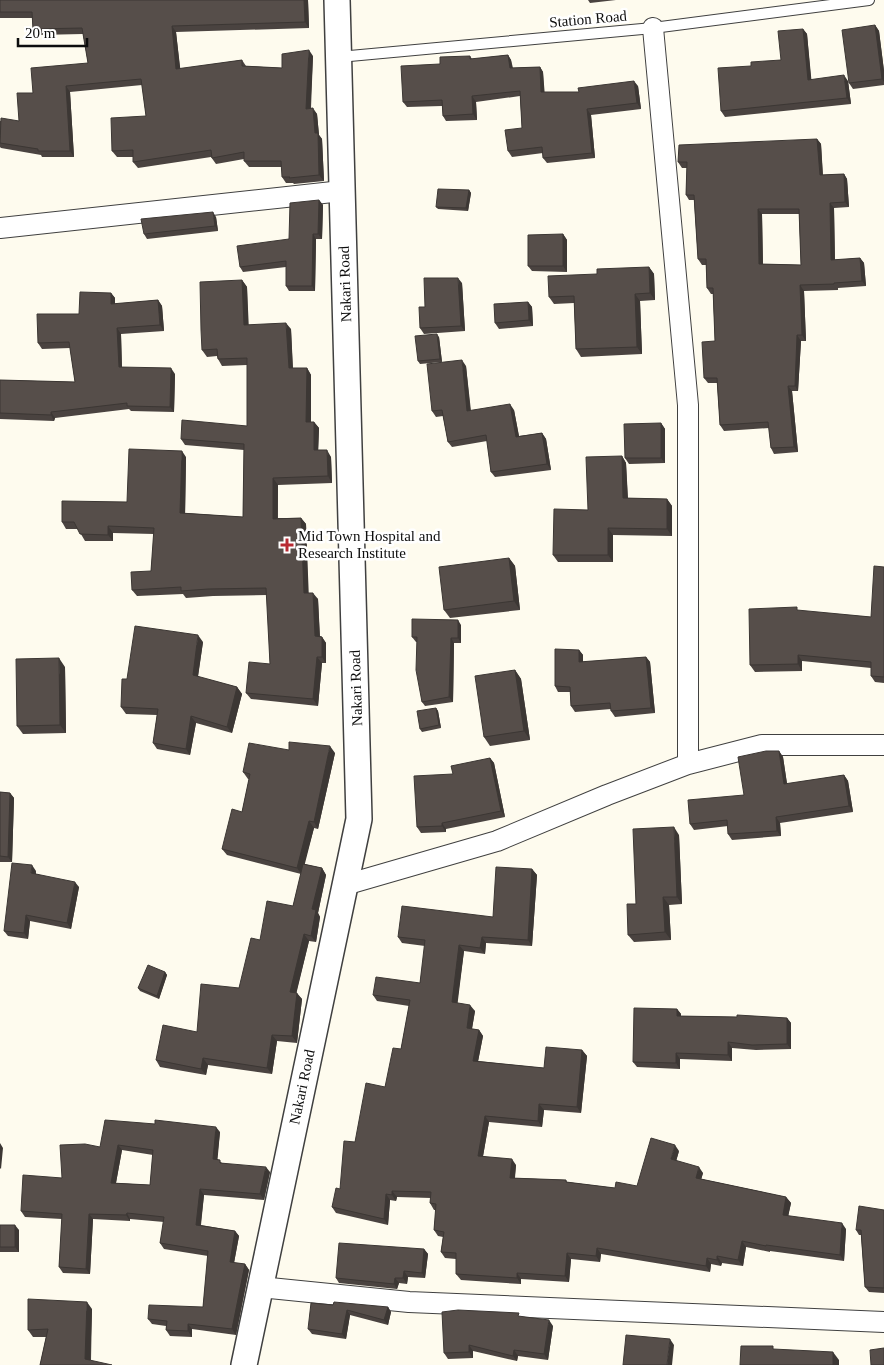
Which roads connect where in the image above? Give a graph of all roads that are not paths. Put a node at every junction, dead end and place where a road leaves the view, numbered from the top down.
1 (337, 0) edge
2 (868, 0) edge
3 (653, 28) junction
4 (339, 58) junction
5 (342, 191) junction
6 (0, 228) edge
7 (884, 745) edge
8 (688, 764) junction
9 (345, 885) junction
10 (260, 1287) junction
11 (884, 1322) edge
12 (244, 1365) edge

1 - 4 street, Nakari Road
2 - 3 lane, Station Road
3 - 4 lane, Station Road
3 - 8 street
4 - 5 street, Nakari Road
5 - 6 street
5 - 9 street, Nakari Road
7 - 8 street
8 - 9 street
9 - 10 street, Nakari Road
10 - 11 street
10 - 12 street, Nakari Road

